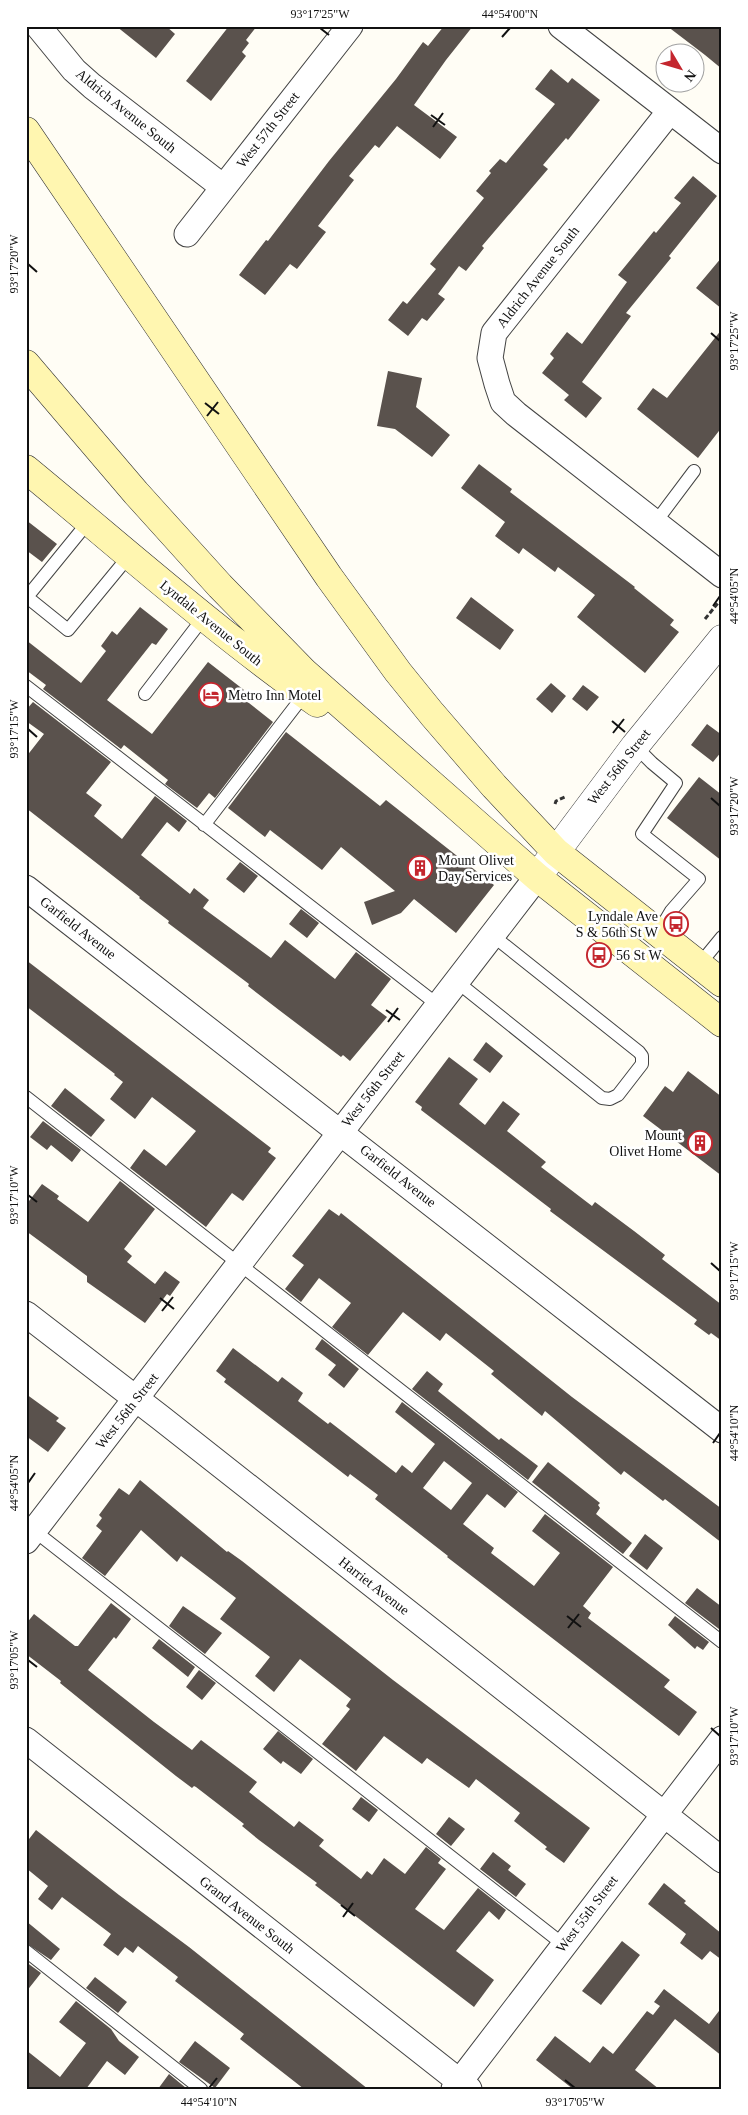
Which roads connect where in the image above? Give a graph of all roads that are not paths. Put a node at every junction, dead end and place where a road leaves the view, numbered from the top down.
1 (38, 26) edge
2 (350, 26) edge
3 (560, 26) edge
4 (670, 111) junction
5 (26, 131) edge
6 (722, 151) edge
7 (223, 187) junction
8 (188, 234) dead end
9 (26, 364) edge
10 (26, 469) edge
11 (694, 471) dead end
12 (89, 521) junction
13 (654, 523) junction
14 (129, 556) junction
15 (722, 575) edge
16 (204, 617) junction
17 (722, 639) edge
18 (26, 686) edge
19 (309, 688) junction
20 (145, 694) dead end
21 (635, 746) junction
22 (204, 824) junction
23 (556, 852) junction
24 (537, 877) junction
25 (26, 888) edge
26 (658, 933) junction
27 (492, 935) junction
28 (722, 937) edge
29 (699, 965) junction
30 (456, 981) junction
31 (722, 983) edge
32 (438, 1005) junction
33 (722, 1023) edge
34 (26, 1097) edge
35 (341, 1131) junction
36 (240, 1265) junction
37 (26, 1314) edge
38 (137, 1399) junction
39 (721, 1427) edge
40 (29, 1532) edge
41 (722, 1642) edge
42 (722, 1739) edge
43 (26, 1740) edge
44 (663, 1814) junction
45 (722, 1860) edge
46 (564, 1945) junction
47 (26, 1951) edge
48 (461, 2086) edge
49 (202, 2089) edge

1 - 7 street, Aldrich Avenue South
2 - 7 street, West 57th Street
3 - 4 street
4 - 6 street
4 - 13 street, Aldrich Avenue South
5 - 23 main road
7 - 8 street, West 57th Street
9 - 19 main road
10 - 12 main road, Lyndale Avenue South
11 - 13 lane
12 - 14 main road, Lyndale Avenue South
12 - 14 lane
13 - 15 street, Aldrich Avenue South
14 - 16 main road, Lyndale Avenue South
16 - 19 main road, Lyndale Avenue South
16 - 20 lane
17 - 21 street, West 56th Street
18 - 22 lane
19 - 22 lane
19 - 24 main road, Lyndale Avenue South
21 - 23 street, West 56th Street
21 - 26 lane
22 - 32 lane
23 - 24 street, West 56th Street
23 - 26 main road
24 - 27 street, West 56th Street
24 - 33 main road
25 - 35 street, Garfield Avenue
26 - 29 main road
27 - 30 street, West 56th Street
27 - 30 lane
28 - 29 lane
29 - 31 main road
30 - 32 street, West 56th Street
32 - 35 street, West 56th Street
34 - 36 lane
35 - 36 street, West 56th Street
35 - 39 street, Garfield Avenue
36 - 38 street, West 56th Street
36 - 41 lane
37 - 38 street, Harriet Avenue
38 - 40 street, West 56th Street
38 - 44 street, Harriet Avenue
40 - 46 lane
42 - 44 street, West 55th Street
43 - 48 street, Grand Avenue South
44 - 45 street, Harriet Avenue
44 - 46 street, West 55th Street
46 - 48 street, West 55th Street
47 - 49 lane

